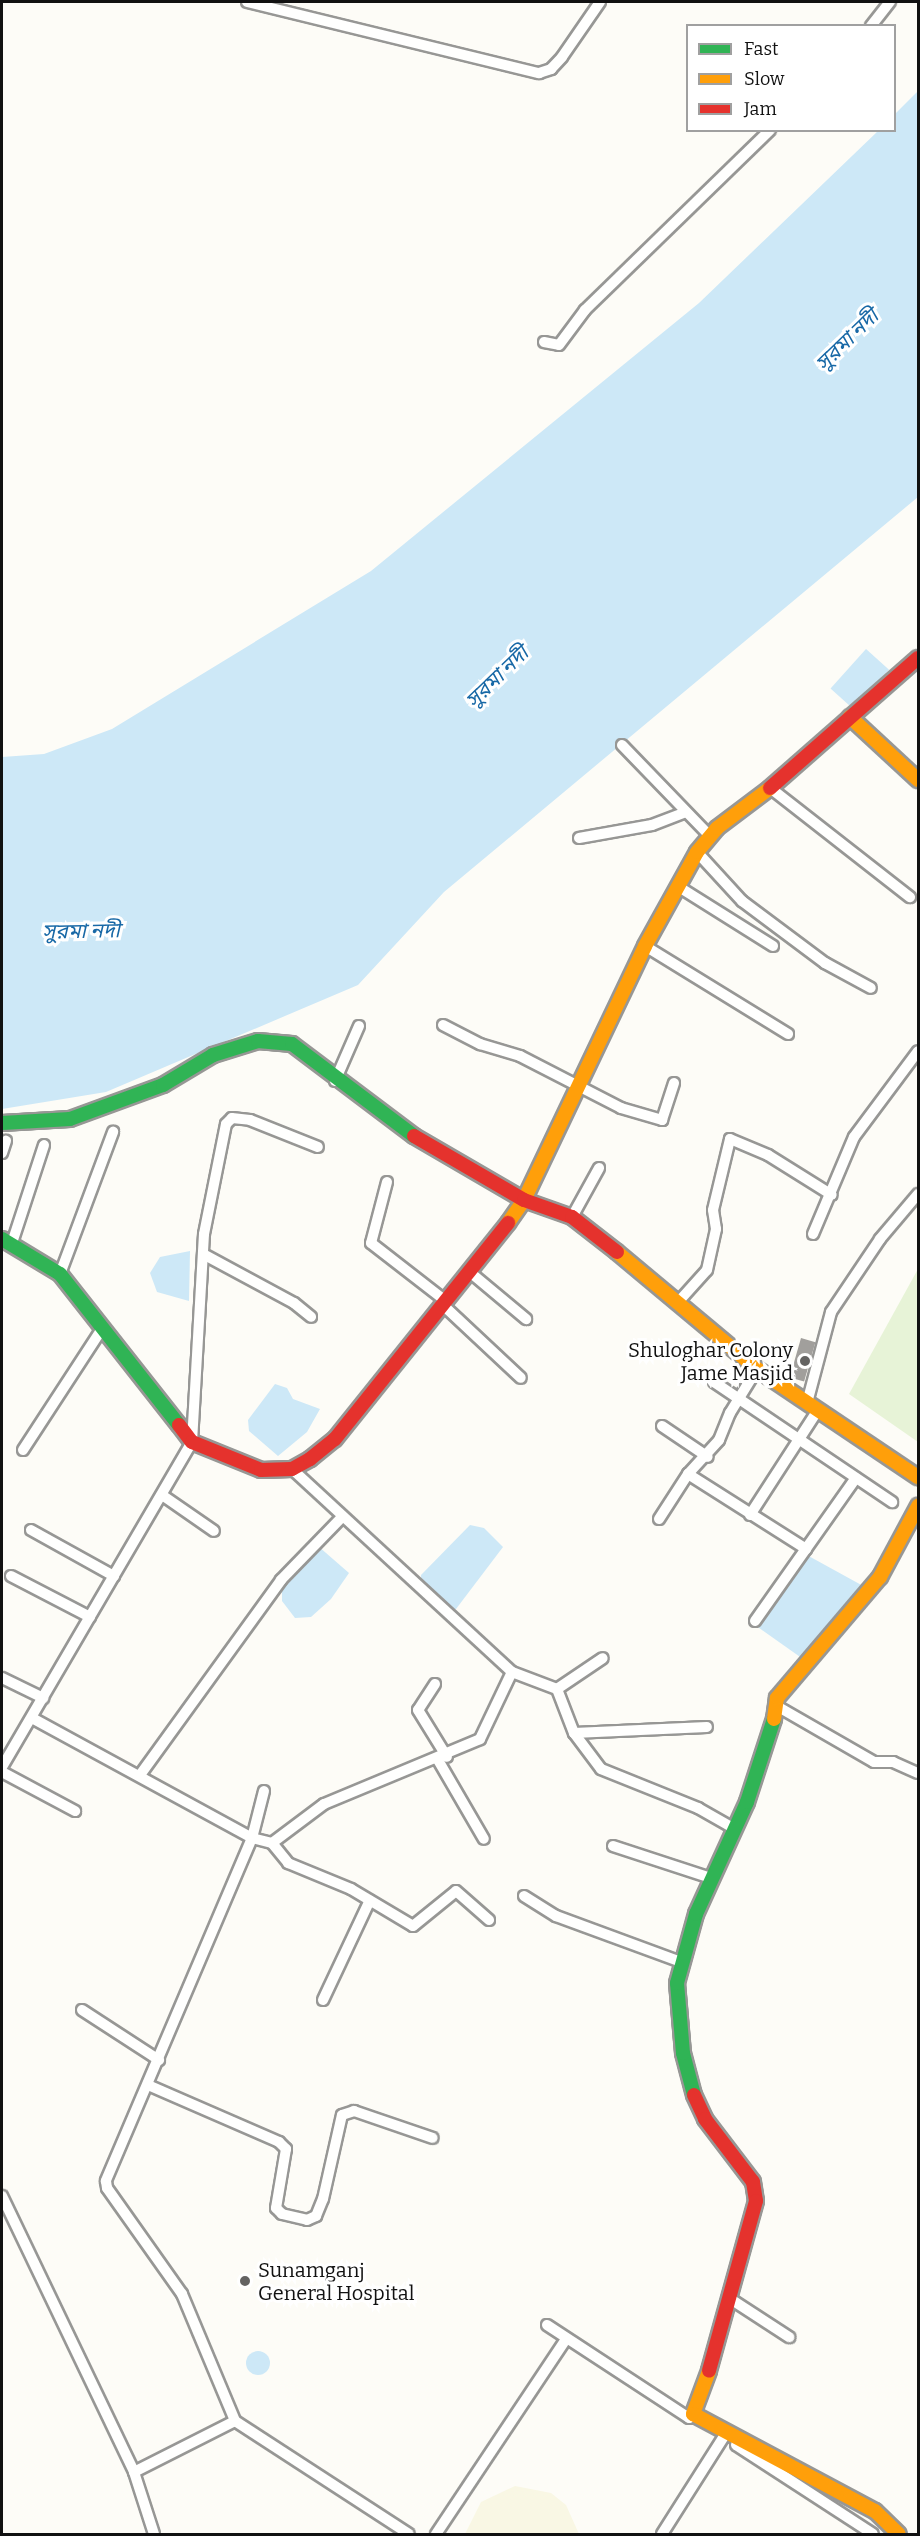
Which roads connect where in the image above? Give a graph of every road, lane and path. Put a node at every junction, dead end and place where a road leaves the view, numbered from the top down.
1 (247, 2) edge
2 (600, 2) edge
3 (890, 2) edge
4 (874, 24) edge
5 (768, 132) edge
6 (544, 342) dead end
7 (918, 658) edge
8 (850, 717) junction
9 (622, 745) dead end
10 (918, 780) edge
11 (769, 787) junction
12 (684, 813) junction
13 (710, 836) junction
14 (579, 838) dead end
15 (697, 852) junction
16 (679, 887) junction
17 (910, 897) dead end
18 (645, 946) junction
19 (773, 946) dead end
20 (871, 988) dead end
21 (443, 1025) dead end
22 (359, 1026) dead end
23 (788, 1034) dead end
24 (918, 1051) edge
25 (335, 1081) junction
26 (675, 1083) dead end
27 (580, 1088) junction
28 (2, 1124) edge
29 (113, 1132) dead end
30 (6, 1141) dead end
31 (44, 1145) dead end
32 (318, 1147) dead end
33 (2, 1153) edge
34 (599, 1168) dead end
35 (387, 1182) dead end
36 (918, 1194) edge
37 (832, 1195) junction
38 (525, 1200) junction
39 (573, 1216) junction
40 (813, 1234) dead end
41 (4, 1241) edge
42 (203, 1254) junction
43 (471, 1273) junction
44 (60, 1274) junction
45 (680, 1300) junction
46 (446, 1304) junction
47 (311, 1317) dead end
48 (526, 1319) dead end
49 (102, 1329) junction
50 (757, 1369) junction
51 (521, 1378) dead end
52 (714, 1382) dead end
53 (739, 1399) junction
54 (812, 1406) junction
55 (662, 1426) dead end
56 (799, 1439) junction
57 (192, 1442) junction
58 (23, 1450) dead end
59 (708, 1457) junction
60 (292, 1469) junction
61 (688, 1474) junction
62 (918, 1477) edge
63 (856, 1478) junction
64 (162, 1495) junction
65 (892, 1502) dead end
66 (918, 1506) edge
67 (750, 1515) junction
68 (342, 1517) junction
69 (659, 1519) dead end
70 (31, 1530) dead end
71 (214, 1531) dead end
72 (806, 1549) junction
73 (11, 1576) dead end
74 (114, 1576) junction
75 (90, 1617) junction
76 (755, 1621) dead end
77 (603, 1658) dead end
78 (512, 1672) junction
79 (2, 1678) edge
80 (435, 1684) dead end
81 (557, 1689) junction
82 (43, 1698) junction
83 (775, 1706) junction
84 (32, 1718) junction
85 (707, 1727) dead end
86 (574, 1733) junction
87 (442, 1758) junction
88 (2, 1767) edge
89 (2, 1772) edge
90 (918, 1773) edge
91 (140, 1775) junction
92 (264, 1791) dead end
93 (75, 1811) dead end
94 (735, 1829) junction
95 (252, 1838) junction
96 (484, 1839) dead end
97 (272, 1843) junction
98 (613, 1846) dead end
99 (711, 1878) junction
100 (524, 1896) dead end
101 (370, 1900) junction
102 (489, 1920) dead end
103 (681, 1962) junction
104 (322, 2001) dead end
105 (82, 2010) dead end
106 (159, 2060) junction
107 (148, 2085) junction
108 (433, 2138) dead end
109 (2, 2196) edge
110 (729, 2298) junction
111 (547, 2325) dead end
112 (789, 2337) dead end
113 (566, 2340) junction
114 (691, 2416) junction
115 (235, 2421) junction
116 (723, 2438) junction
117 (134, 2472) junction
118 (154, 2535) edge
119 (409, 2535) edge
120 (436, 2535) edge
121 (662, 2535) edge
122 (873, 2535) edge
123 (899, 2535) edge

1 - 2 street
3 - 4 street
5 - 6 street
7 - 8 street
8 - 10 street
8 - 11 street
9 - 12 street
11 - 13 street
11 - 17 street
12 - 13 street
12 - 14 street
13 - 15 street
15 - 16 street
15 - 20 street
16 - 18 street
16 - 19 street
18 - 23 street
18 - 27 street
21 - 27 street
22 - 25 street
24 - 37 street
25 - 28 street
25 - 38 street
26 - 27 street
27 - 38 street
29 - 44 street
30 - 33 street
31 - 41 street
32 - 42 street
34 - 39 street
35 - 46 street
36 - 54 street
37 - 40 street
37 - 45 street
38 - 39 street
38 - 43 street
39 - 45 street
41 - 44 street
42 - 47 street
42 - 57 street
43 - 46 street
43 - 48 street
44 - 49 street
45 - 50 street
46 - 51 street
46 - 60 street
49 - 57 street
49 - 58 street
50 - 53 street
50 - 54 street
52 - 53 street
53 - 56 street
53 - 59 street
54 - 56 street
54 - 62 street
55 - 59 street
56 - 63 street
56 - 67 street
57 - 60 street
57 - 64 street
59 - 61 street
60 - 68 street
61 - 67 street
61 - 69 street
63 - 65 street
63 - 72 street
64 - 71 street
64 - 74 street
66 - 83 street
67 - 72 street
68 - 78 street
68 - 91 street
70 - 74 street
72 - 76 street
73 - 75 street
74 - 75 street
75 - 82 street
77 - 81 street
78 - 81 street
78 - 87 street
79 - 82 street
80 - 87 street
81 - 86 street
82 - 84 street
83 - 90 street
83 - 94 street
84 - 88 street
84 - 91 street
85 - 86 street
86 - 94 street
87 - 96 street
87 - 97 street
89 - 93 street
91 - 95 street
92 - 95 street
94 - 99 street
95 - 97 street
95 - 106 street
97 - 101 street
98 - 99 street
99 - 103 street
100 - 103 street
101 - 102 street
101 - 104 street
103 - 110 street
105 - 106 street
106 - 107 street
107 - 108 street
107 - 115 street
109 - 117 street
110 - 112 street
110 - 114 street
111 - 113 street
113 - 114 street
113 - 120 street
114 - 116 street
114 - 123 street
115 - 117 street
115 - 119 street
116 - 121 street
116 - 122 street
117 - 118 street

